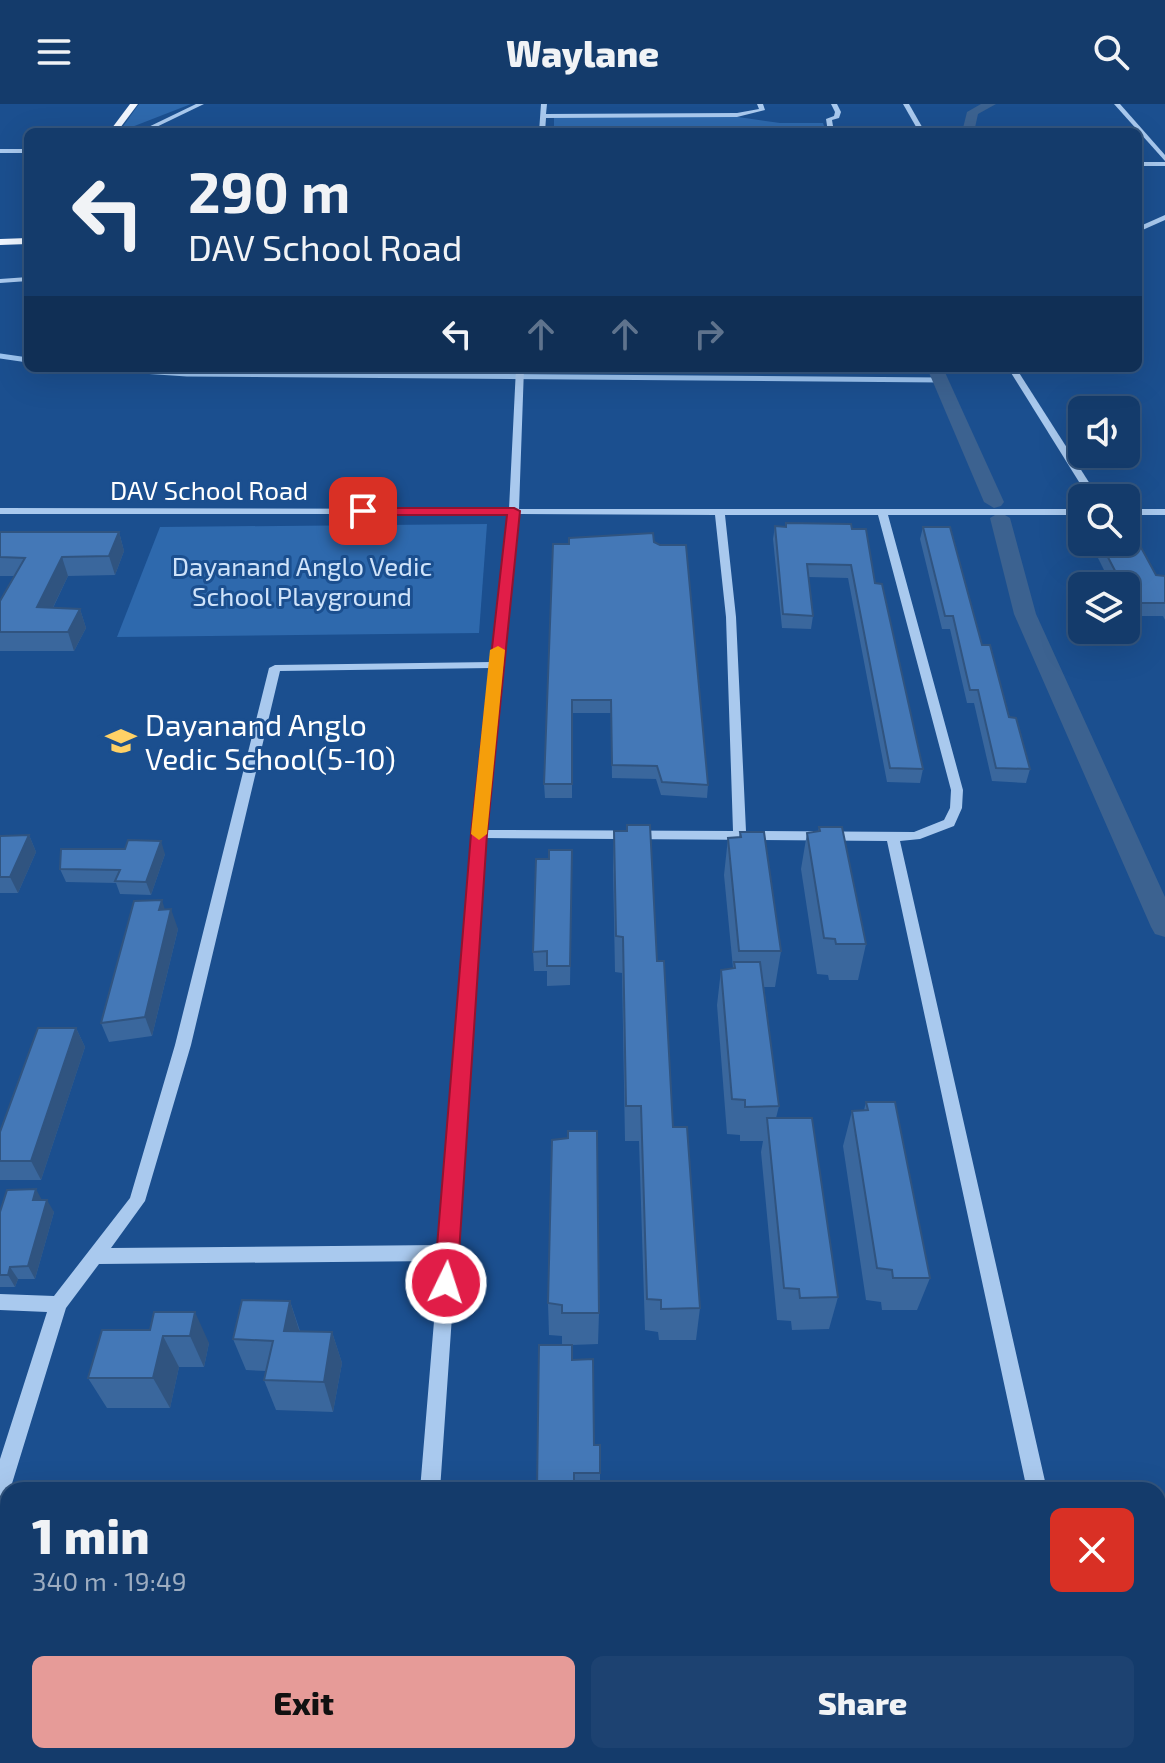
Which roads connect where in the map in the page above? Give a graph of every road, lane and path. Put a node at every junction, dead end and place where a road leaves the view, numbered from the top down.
1 (134, 104) edge
2 (201, 104) edge
3 (544, 104) edge
4 (760, 104) edge
5 (834, 104) edge
6 (906, 104) edge
7 (1117, 104) edge
8 (544, 116) junction
9 (116, 128) edge
10 (150, 128) edge
11 (542, 128) edge
12 (830, 128) edge
13 (920, 128) edge
14 (1137, 128) edge
15 (1142, 134) edge
16 (0, 151) edge
17 (24, 151) edge
18 (1165, 161) edge
19 (1142, 164) edge
20 (1165, 217) edge
21 (1142, 228) edge
22 (24, 241) edge
23 (0, 242) edge
24 (24, 279) edge
25 (0, 281) edge
26 (520, 372) edge
27 (1015, 372) edge
28 (1085, 484) edge
29 (0, 511) edge
30 (514, 511) junction
31 (720, 512) junction
32 (882, 512) junction
33 (1068, 512) edge
34 (1140, 512) edge
35 (1165, 512) edge
36 (496, 665) junction
37 (479, 834) junction
38 (740, 834) junction
39 (893, 837) junction
40 (448, 1253) junction
41 (98, 1256) junction
42 (0, 1302) edge
43 (58, 1304) junction
44 (2, 1482) edge
45 (431, 1482) edge
46 (1035, 1482) edge

1 - 9 main road
2 - 10 street
3 - 8 street
4 - 8 street
5 - 12 street
6 - 13 street
7 - 14 street
8 - 11 street
15 - 18 street
16 - 17 street
18 - 19 street
20 - 21 street
22 - 23 main road
24 - 25 street
26 - 30 street
27 - 28 street
29 - 30 street, DAV School Road
30 - 31 street, DAV School Road
30 - 36 street
31 - 32 street, DAV School Road
31 - 38 street
32 - 33 street, DAV School Road
32 - 39 street
34 - 35 street
36 - 37 street
36 - 41 street
37 - 38 street
37 - 40 street
38 - 39 street
39 - 46 street
40 - 41 street
40 - 45 street
41 - 43 street
42 - 43 street
43 - 44 street

